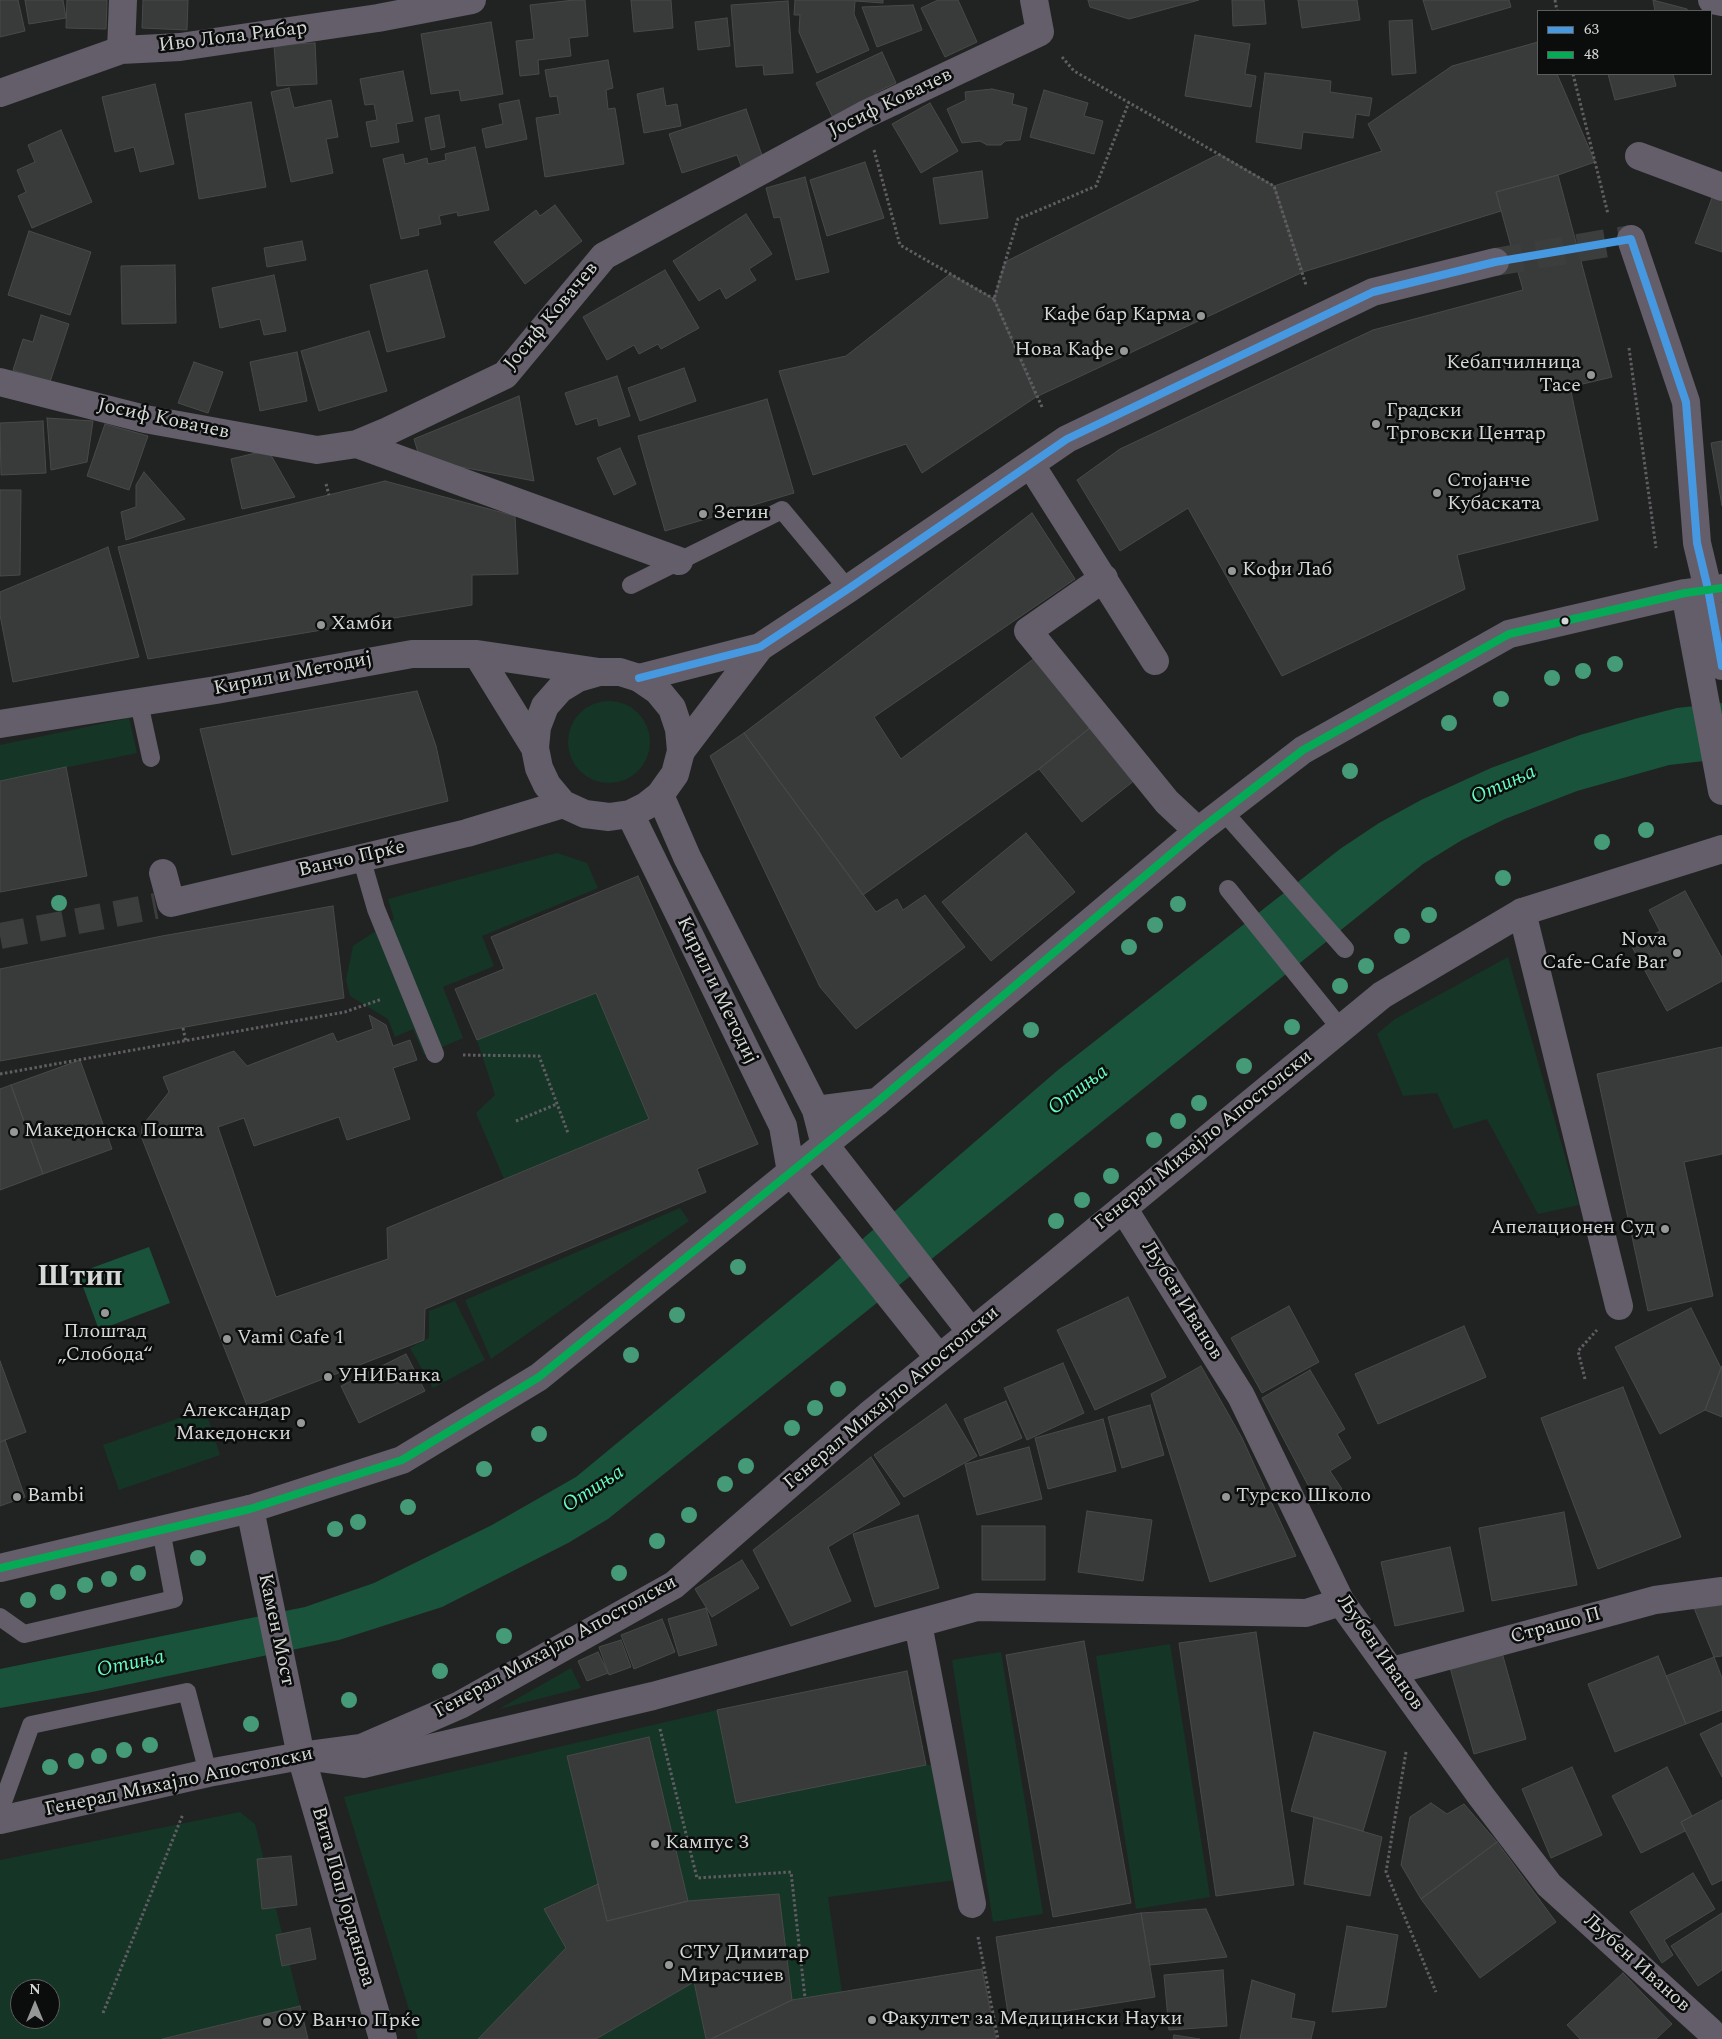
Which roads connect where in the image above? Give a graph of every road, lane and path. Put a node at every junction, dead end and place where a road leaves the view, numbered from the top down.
1 (123, 0) edge
2 (472, 0) edge
3 (1034, 0) edge
4 (1712, 0) edge
5 (1722, 2) edge
6 (1040, 32) junction
7 (121, 50) junction
8 (0, 94) edge
9 (1129, 102) junction
10 (864, 115) junction
11 (1638, 156) dead end
12 (1722, 186) edge
13 (1631, 239) dead end
14 (1495, 262) tunnel mouth
15 (1306, 285) dead end
16 (994, 299) junction
17 (0, 382) edge
18 (1042, 407) dead end
19 (357, 444) junction
20 (1031, 465) junction
21 (679, 561) junction
22 (1104, 578) junction
23 (630, 585) dead end
24 (1709, 587) edge
25 (848, 589) junction
26 (760, 647) junction
27 (1716, 651) edge
28 (477, 654) junction
29 (1155, 661) dead end
30 (599, 672) junction
31 (639, 678) junction
32 (139, 702) junction
33 (0, 724) edge
34 (535, 748) junction
35 (681, 751) junction
36 (152, 758) dead end
37 (1722, 791) edge
38 (660, 795) junction
39 (563, 804) junction
40 (1224, 812) junction
41 (630, 814) junction
42 (1198, 831) junction
43 (1722, 849) edge
44 (361, 857) junction
45 (156, 875) dead end
46 (1228, 889) dead end
47 (1522, 912) junction
48 (1345, 950) dead end
49 (409, 991) junction
50 (183, 1028) dead end
51 (1340, 1029) junction
52 (186, 1042) junction
53 (435, 1054) joint
54 (0, 1074) edge
55 (877, 1102) junction
56 (557, 1104) junction
57 (816, 1110) junction
58 (516, 1121) dead end
59 (783, 1126) junction
60 (568, 1133) dead end
61 (825, 1145) junction
62 (790, 1172) junction
63 (756, 1200) junction
64 (1123, 1208) junction
65 (1619, 1306) joint
66 (971, 1332) junction
67 (939, 1358) junction
68 (1585, 1379) dead end
69 (250, 1509) junction
70 (161, 1530) junction
71 (0, 1568) edge
72 (1722, 1591) edge
73 (1341, 1602) junction
74 (0, 1617) edge
75 (918, 1624) junction
76 (1392, 1671) junction
77 (660, 1728) dead end
78 (1407, 1746) dead end
79 (301, 1756) junction
80 (208, 1773) junction
81 (185, 1809) dead end
82 (0, 1810) edge
83 (0, 1820) edge
84 (972, 1904) joint
85 (1436, 1992) dead end
86 (805, 1998) dead end
87 (104, 2013) dead end
88 (1716, 2028) edge
89 (380, 2035) edge
90 (998, 2039) edge

1 - 7 street
2 - 7 street, Иво Лола Рибар
3 - 6 street
4 - 5 street
6 - 9 path
6 - 10 street, Јосиф Ковачев
7 - 8 street, Иво Лола Рибар
9 - 15 path
9 - 16 path
10 - 16 path
10 - 19 street, Јосиф Ковачев
11 - 12 street
13 - 24 street
14 - 20 street
16 - 18 path
17 - 19 street, Јосиф Ковачев
19 - 21 street
20 - 22 street
20 - 25 street
21 - 23 lane
21 - 25 lane
22 - 29 street
22 - 42 street
24 - 27 street
24 - 40 street
25 - 26 street
26 - 31 street
26 - 35 street
27 - 37 street
28 - 30 street, Кирил и Методиј
28 - 32 street, Кирил и Методиј
28 - 34 street
30 - 31 street
30 - 34 street
31 - 35 street
32 - 33 street, Кирил и Методиј
32 - 36 lane
34 - 39 street
35 - 38 street
38 - 41 street
38 - 57 street, Кирил и Методиј
39 - 41 street
39 - 44 street, Ванчо Прќе
40 - 42 street
40 - 48 lane
41 - 59 street, Кирил и Методиј
42 - 55 street
43 - 47 street, Генерал Михајло Апостолски
44 - 45 street, Ванчо Прќе
44 - 49 lane
46 - 51 lane
47 - 51 street, Генерал Михајло Апостолски
47 - 65 street
49 - 52 path
49 - 53 lane
50 - 52 path
51 - 64 street, Генерал Михајло Апостолски
52 - 54 path
53 - 56 path
55 - 57 street
55 - 61 street
56 - 58 path
56 - 60 path
57 - 61 street, Кирил и Методиј
59 - 62 street, Кирил и Методиј
59 - 63 street
61 - 62 street
61 - 66 street
62 - 63 street
62 - 67 street
63 - 69 street
64 - 66 street, Генерал Михајло Апостолски
64 - 73 street, Љубен Иванов
65 - 68 path
66 - 67 street, Генерал Михајло Апостолски
67 - 79 street, Генерал Михајло Апостолски
69 - 70 street
69 - 79 street, Камен Мост
70 - 71 street
70 - 74 lane
72 - 76 street, Страшо П
73 - 75 street
73 - 76 street, Љубен Иванов
75 - 79 street
75 - 84 street
76 - 88 street, Љубен Иванов
77 - 86 path
78 - 85 path
79 - 80 street, Генерал Михајло Апостолски
79 - 89 street, Вита Поп Јорданова
80 - 82 lane
80 - 83 street, Генерал Михајло Апостолски
81 - 87 path
84 - 90 path

